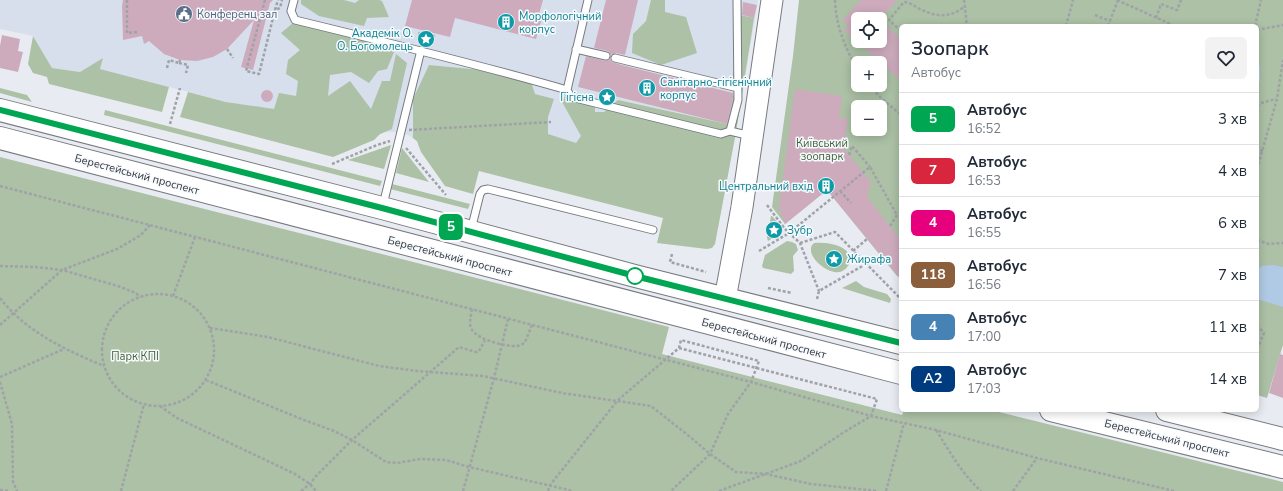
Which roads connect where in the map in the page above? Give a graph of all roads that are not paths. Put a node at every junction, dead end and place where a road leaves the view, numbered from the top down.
1 (294, 0) edge
2 (588, 0) edge
3 (737, 0) edge
4 (772, 0) edge
5 (576, 48) junction
6 (422, 50) junction
7 (606, 56) dead end
8 (615, 58) dead end
9 (738, 88) junction
10 (567, 90) junction
11 (0, 110) edge
12 (730, 131) junction
13 (752, 136) junction
14 (0, 138) edge
15 (382, 208) junction
16 (653, 230) dead end
17 (470, 232) junction
18 (725, 299) junction
19 (899, 342) edge
20 (899, 373) edge
21 (1059, 412) edge
22 (1175, 412) edge
23 (1283, 439) edge
24 (1283, 466) edge

1 - 6 lane
2 - 5 lane
3 - 9 lane
4 - 13 street
5 - 7 lane
5 - 10 lane
6 - 10 lane
6 - 15 lane
8 - 9 lane
9 - 12 lane
10 - 12 lane
11 - 15 main road
12 - 13 lane
13 - 18 street
14 - 20 main road, Берестейський проспект
15 - 17 main road
16 - 17 lane
17 - 18 main road
18 - 19 main road
21 - 24 main road, Берестейський проспект
22 - 23 main road

